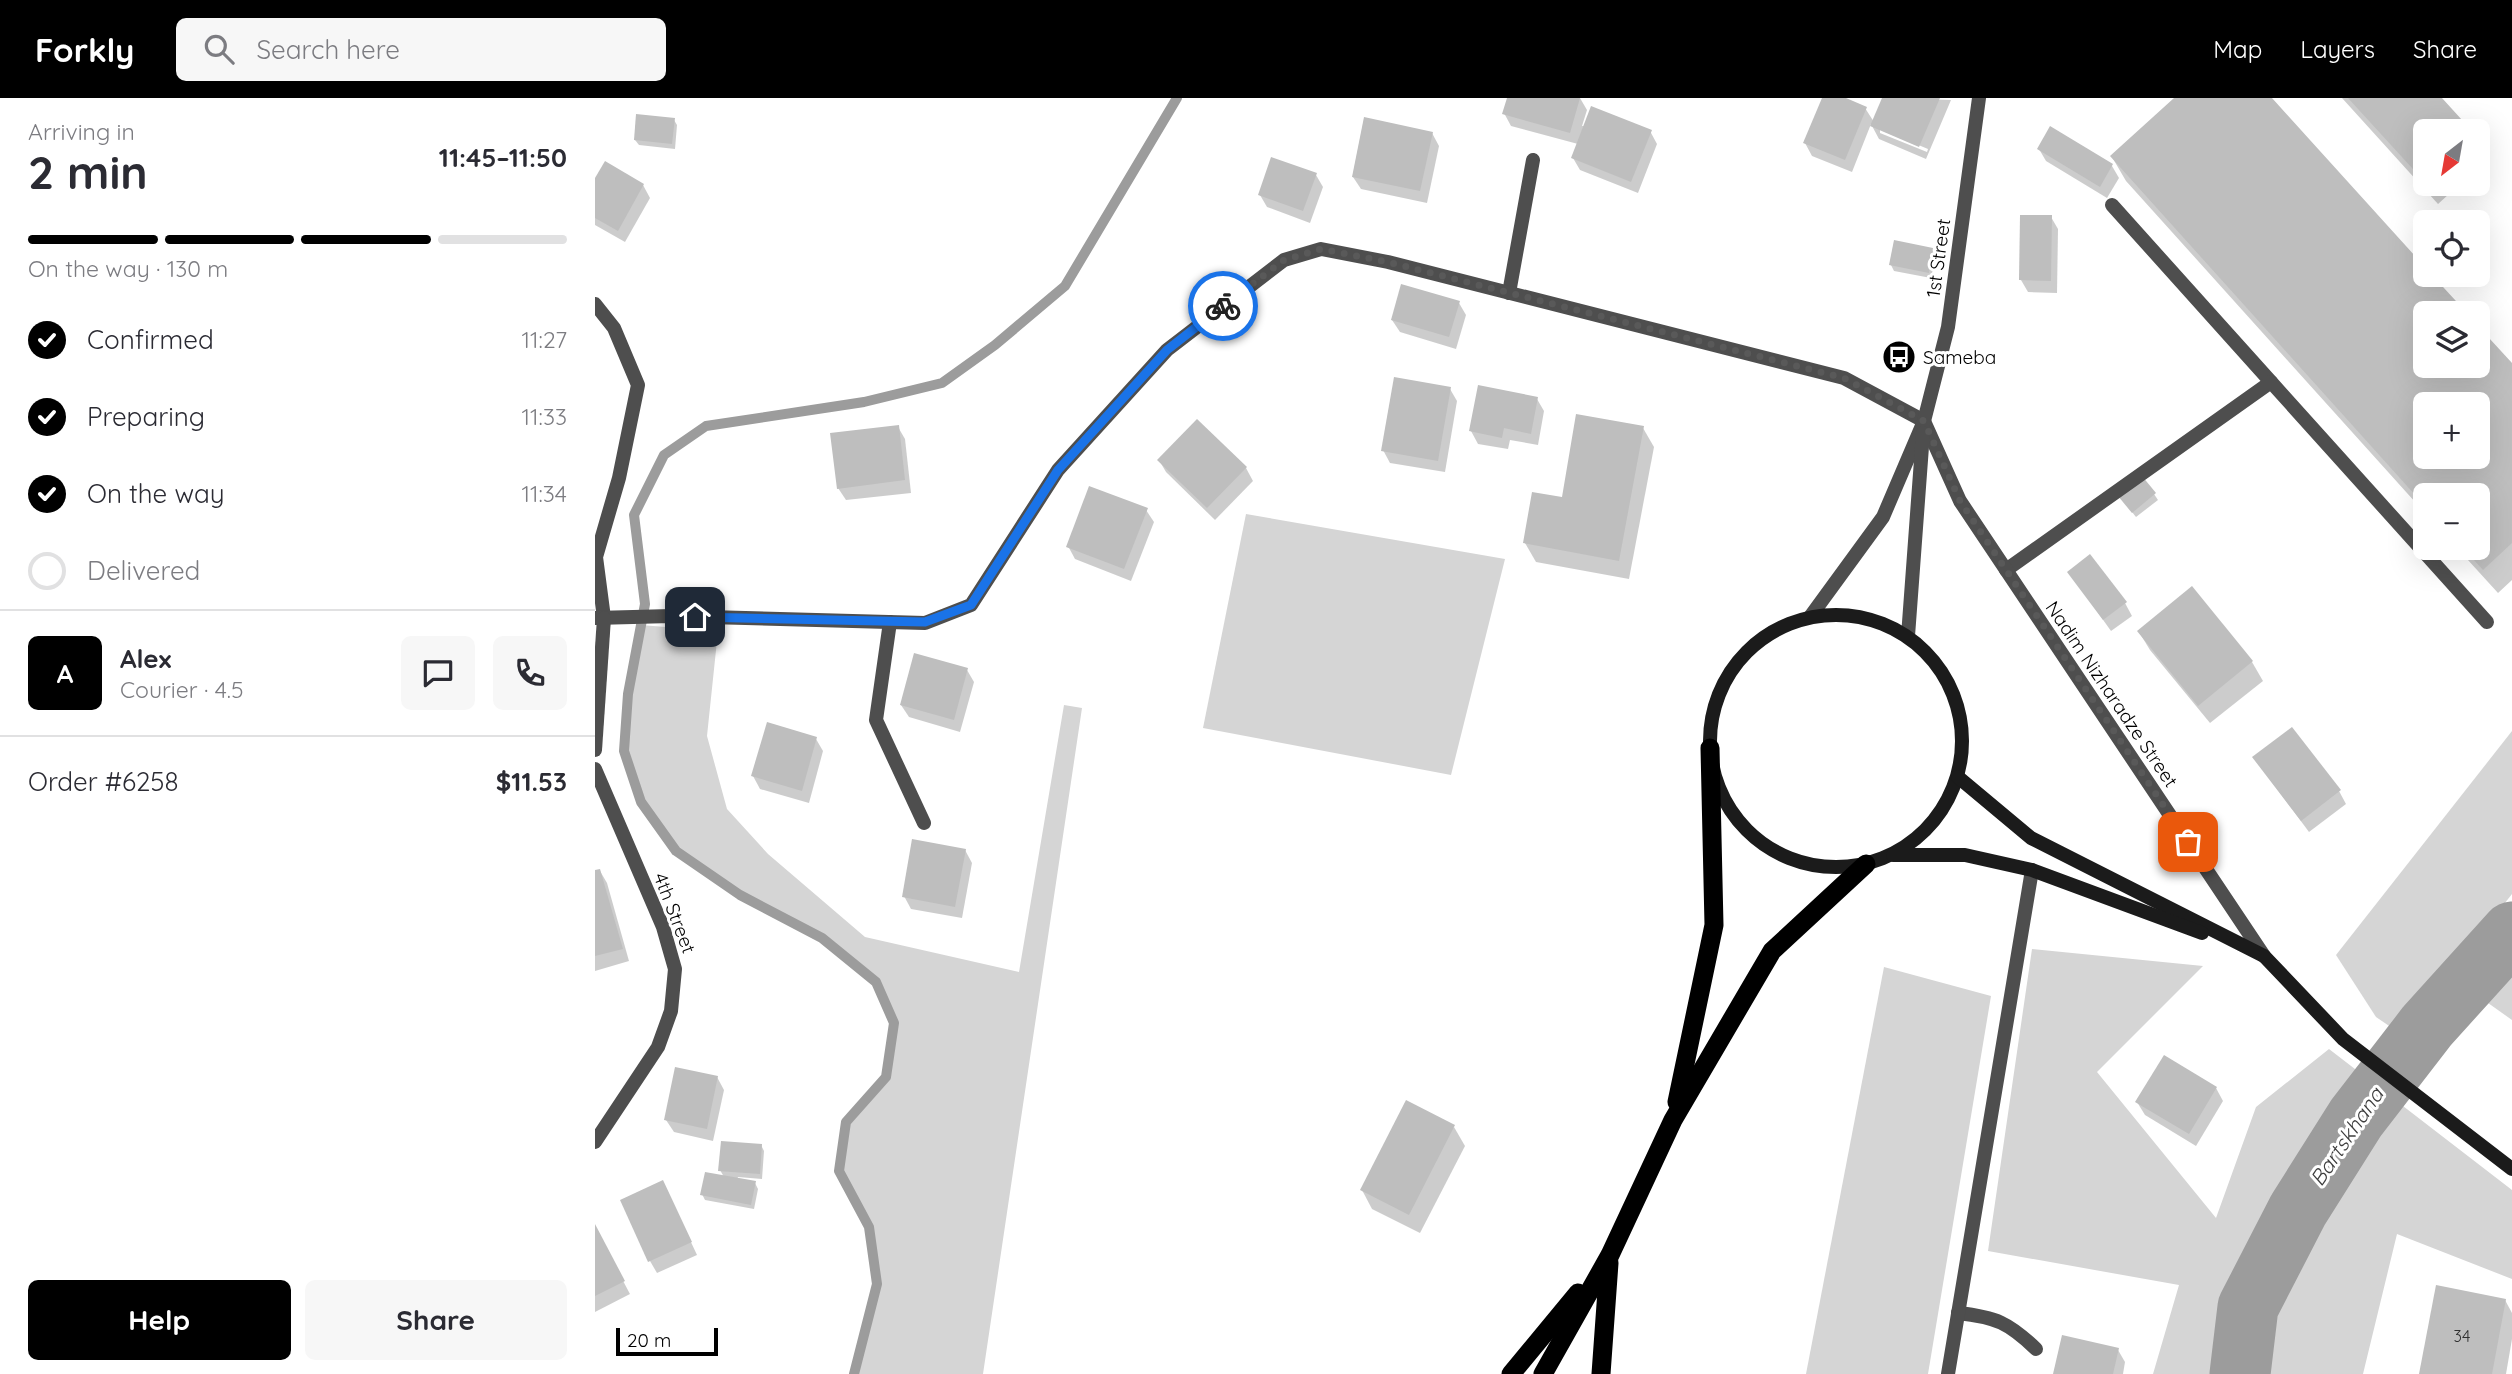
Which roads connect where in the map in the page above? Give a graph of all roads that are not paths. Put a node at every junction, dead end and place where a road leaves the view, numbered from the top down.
1 (1979, 98) edge
2 (1533, 160) dead end
3 (2112, 205) dead end
4 (1509, 293) junction
5 (595, 304) edge
6 (2271, 382) junction
7 (1924, 421) junction
8 (2006, 570) junction
9 (1810, 617) junction
10 (599, 618) edge
11 (890, 622) junction
12 (2487, 622) dead end
13 (1908, 636) junction
14 (1710, 748) junction
15 (595, 750) edge
16 (595, 769) edge
17 (1958, 776) junction
18 (924, 823) dead end
19 (1891, 855) junction
20 (1866, 864) junction
21 (2032, 870) junction
22 (2264, 956) junction
23 (1674, 1120) junction
24 (595, 1142) edge
25 (2512, 1169) edge
26 (1610, 1255) junction
27 (1958, 1313) junction
28 (2036, 1349) dead end
29 (1511, 1374) edge
30 (1543, 1374) edge
31 (1601, 1374) edge
32 (1948, 1374) edge

1 - 7 street, 1st Street
2 - 4 street
3 - 6 street
4 - 7 street
4 - 11 street
5 - 10 street
6 - 8 street
6 - 12 street
7 - 8 street, Nadim Nizharadze Street
7 - 9 street
7 - 13 street
8 - 22 street, Nadim Nizharadze Street
9 - 13 main road
9 - 14 main road
10 - 11 street
10 - 15 street
11 - 18 street
13 - 17 main road
14 - 20 main road
14 - 23 highway
16 - 24 street, 4th Street
17 - 19 main road
17 - 22 main road
19 - 20 main road
19 - 21 main road
20 - 23 highway
21 - 22 main road
21 - 27 street
22 - 25 main road, Nadim Nizharadze Street
23 - 26 highway
26 - 29 highway
26 - 30 highway
26 - 31 highway
27 - 28 street
27 - 32 street

